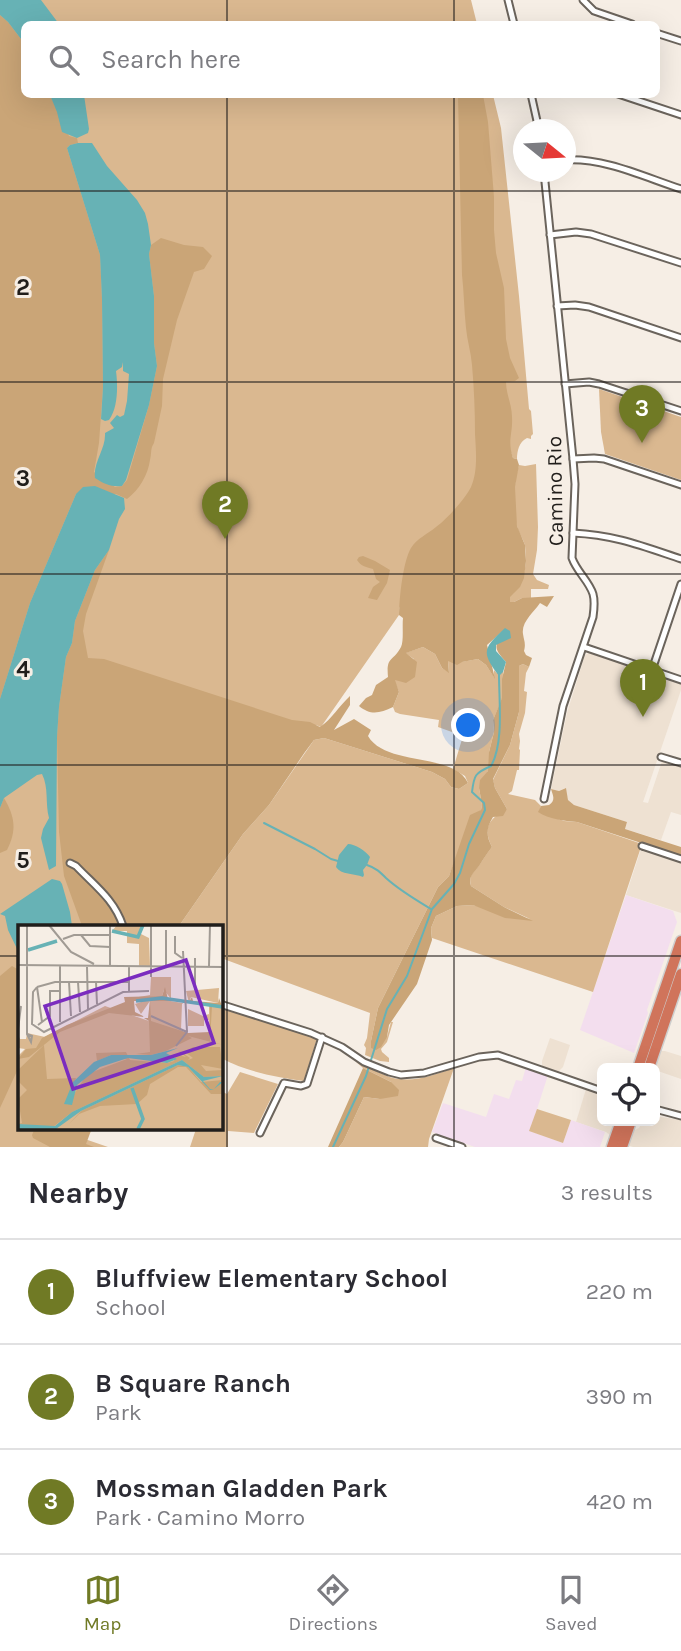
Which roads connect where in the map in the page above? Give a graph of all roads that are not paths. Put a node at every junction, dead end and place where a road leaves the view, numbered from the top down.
1 (508, 0) edge
2 (583, 0) edge
3 (513, 21) edge
4 (623, 21) edge
5 (660, 34) edge
6 (681, 41) edge
7 (532, 98) edge
8 (629, 98) edge
9 (681, 116) edge
10 (537, 119) edge
11 (576, 159) edge
12 (545, 182) edge
13 (681, 189) edge
14 (550, 235) junction
15 (681, 263) edge
16 (557, 306) junction
17 (681, 338) edge
18 (565, 384) junction
19 (681, 411) edge
20 (573, 459) junction
21 (681, 485) edge
22 (573, 533) junction
23 (681, 559) edge
24 (681, 584) edge
25 (584, 647) junction
26 (652, 670) junction
27 (681, 680) edge
28 (661, 757) dead end
29 (681, 763) edge
30 (544, 799) dead end
31 (642, 846) dead end
32 (681, 859) edge
33 (70, 863) dead end
34 (123, 925) edge
35 (681, 941) edge
36 (677, 978) edge
37 (222, 1005) edge
38 (322, 1037) junction
39 (640, 1063) edge
40 (651, 1063) edge
41 (597, 1089) edge
42 (660, 1110) edge
43 (681, 1116) edge
44 (619, 1126) edge
45 (629, 1126) edge
46 (260, 1133) dead end
47 (436, 1138) dead end
48 (462, 1147) edge
49 (612, 1147) edge
50 (622, 1147) edge

1 - 3 street
2 - 4 street
5 - 6 street
7 - 10 street
8 - 9 street
11 - 13 street
12 - 14 street, Camino Rio
14 - 15 street
14 - 16 street, Camino Rio
16 - 17 street
16 - 18 street, Camino Rio
18 - 19 street
18 - 20 street, Camino Rio
20 - 21 street
20 - 22 street, Camino Rio
22 - 23 street
22 - 25 street, Camino Rio
24 - 26 street
25 - 26 street
25 - 30 street, Camino Rio
26 - 27 street
28 - 29 street
31 - 32 street
33 - 34 street
35 - 36 highway
36 - 39 highway
36 - 40 highway
37 - 38 street
38 - 41 street
38 - 46 street
42 - 43 street
44 - 49 highway
45 - 50 highway
47 - 48 street

